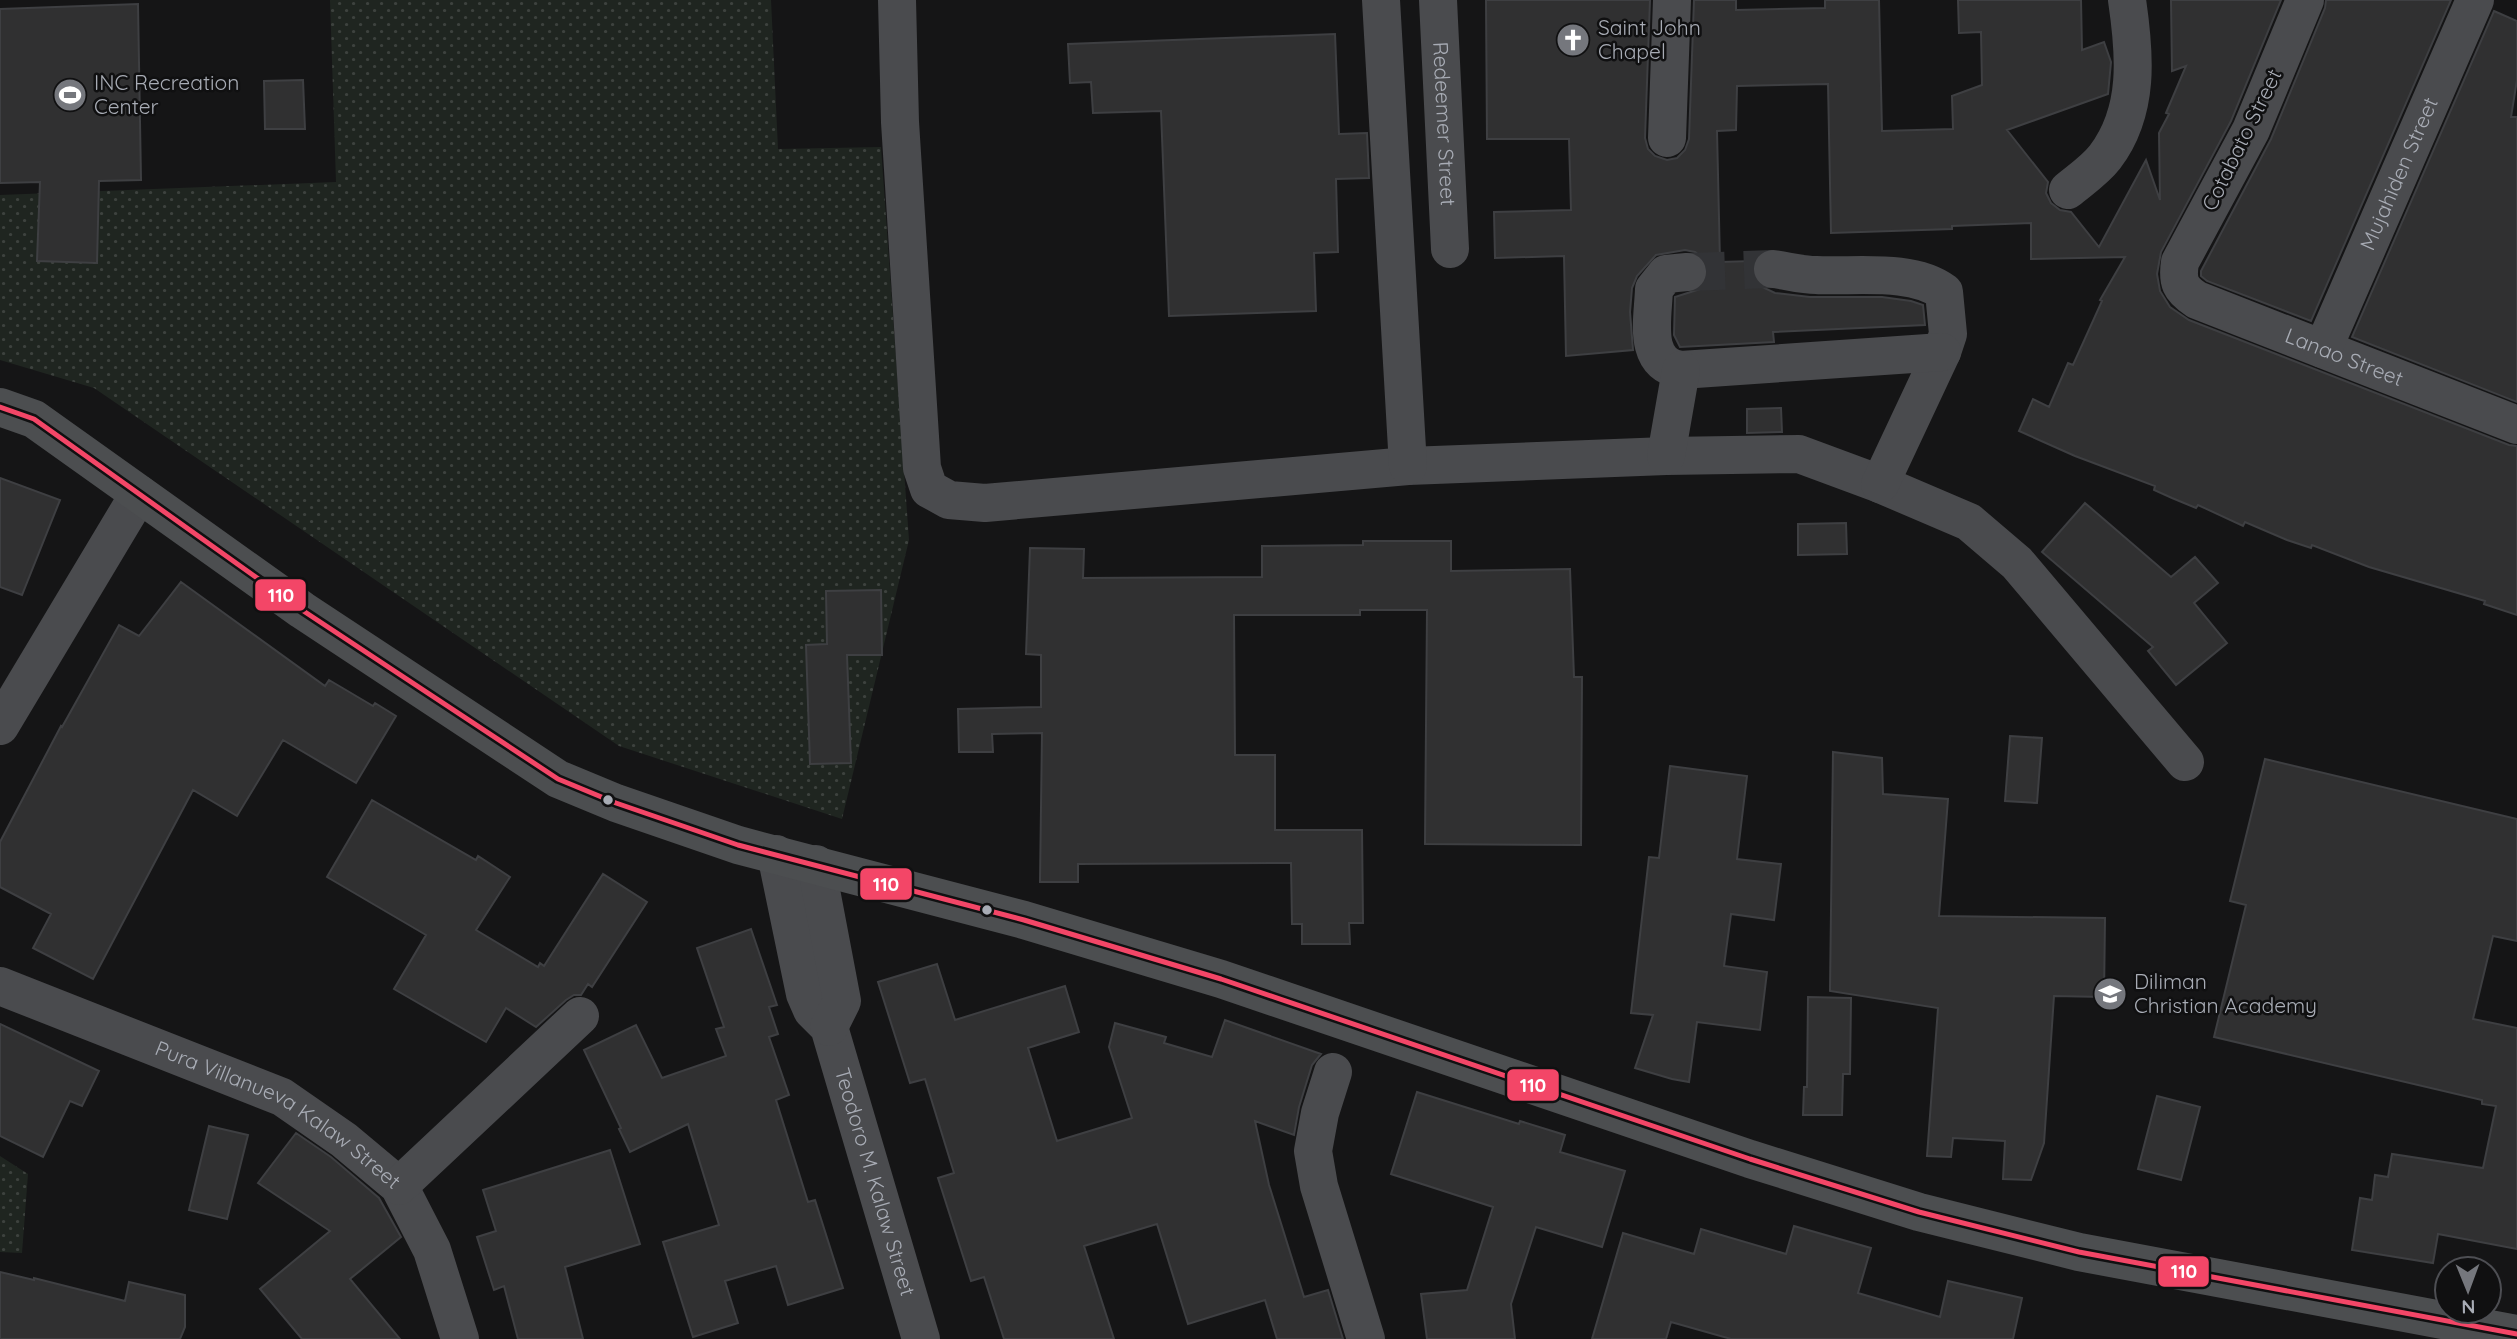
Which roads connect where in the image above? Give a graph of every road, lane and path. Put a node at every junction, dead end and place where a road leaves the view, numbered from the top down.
1 (897, 0) edge
2 (1381, 0) edge
3 (1438, 0) edge
4 (1672, 0) edge
5 (2127, 0) edge
6 (2305, 0) edge
7 (2475, 0) edge
8 (1667, 138) dead end
9 (2068, 190) dead end
10 (1450, 249) dead end
11 (1773, 269) tunnel mouth
12 (1687, 272) tunnel mouth
13 (2178, 279) joint
14 (2323, 349) junction
15 (1942, 352) junction
16 (1681, 370) junction
17 (0, 407) edge
18 (2517, 425) edge
19 (1666, 456) junction
20 (1408, 466) junction
21 (1880, 484) junction
22 (139, 494) junction
23 (0, 726) edge
24 (2185, 762) dead end
25 (776, 854) junction
26 (816, 864) junction
27 (0, 986) edge
28 (580, 1016) dead end
29 (829, 1027) junction
30 (1334, 1072) dead end
31 (399, 1186) junction
32 (2517, 1334) edge
33 (460, 1339) edge
34 (921, 1339) edge
35 (1366, 1339) edge

1 - 20 street
2 - 20 street
3 - 10 street, Redeemer Street
4 - 8 street
5 - 9 street
6 - 13 street, Cotabato Street
7 - 14 street, Mujahiden Street
11 - 15 street
12 - 16 street
13 - 14 street, Lanao Street
14 - 18 street, Lanao Street
15 - 16 street
15 - 21 street
16 - 19 street
17 - 22 main road
19 - 20 street
19 - 21 street
21 - 24 street
22 - 23 street
22 - 25 main road
25 - 26 main road
25 - 29 street, Teodoro M. Kalaw Street
26 - 29 street
26 - 32 main road
27 - 31 street, Pura Villanueva Kalaw Street
28 - 31 street
29 - 34 street, Teodoro M. Kalaw Street
30 - 35 street
31 - 33 street, Pura Villanueva Kalaw Street

